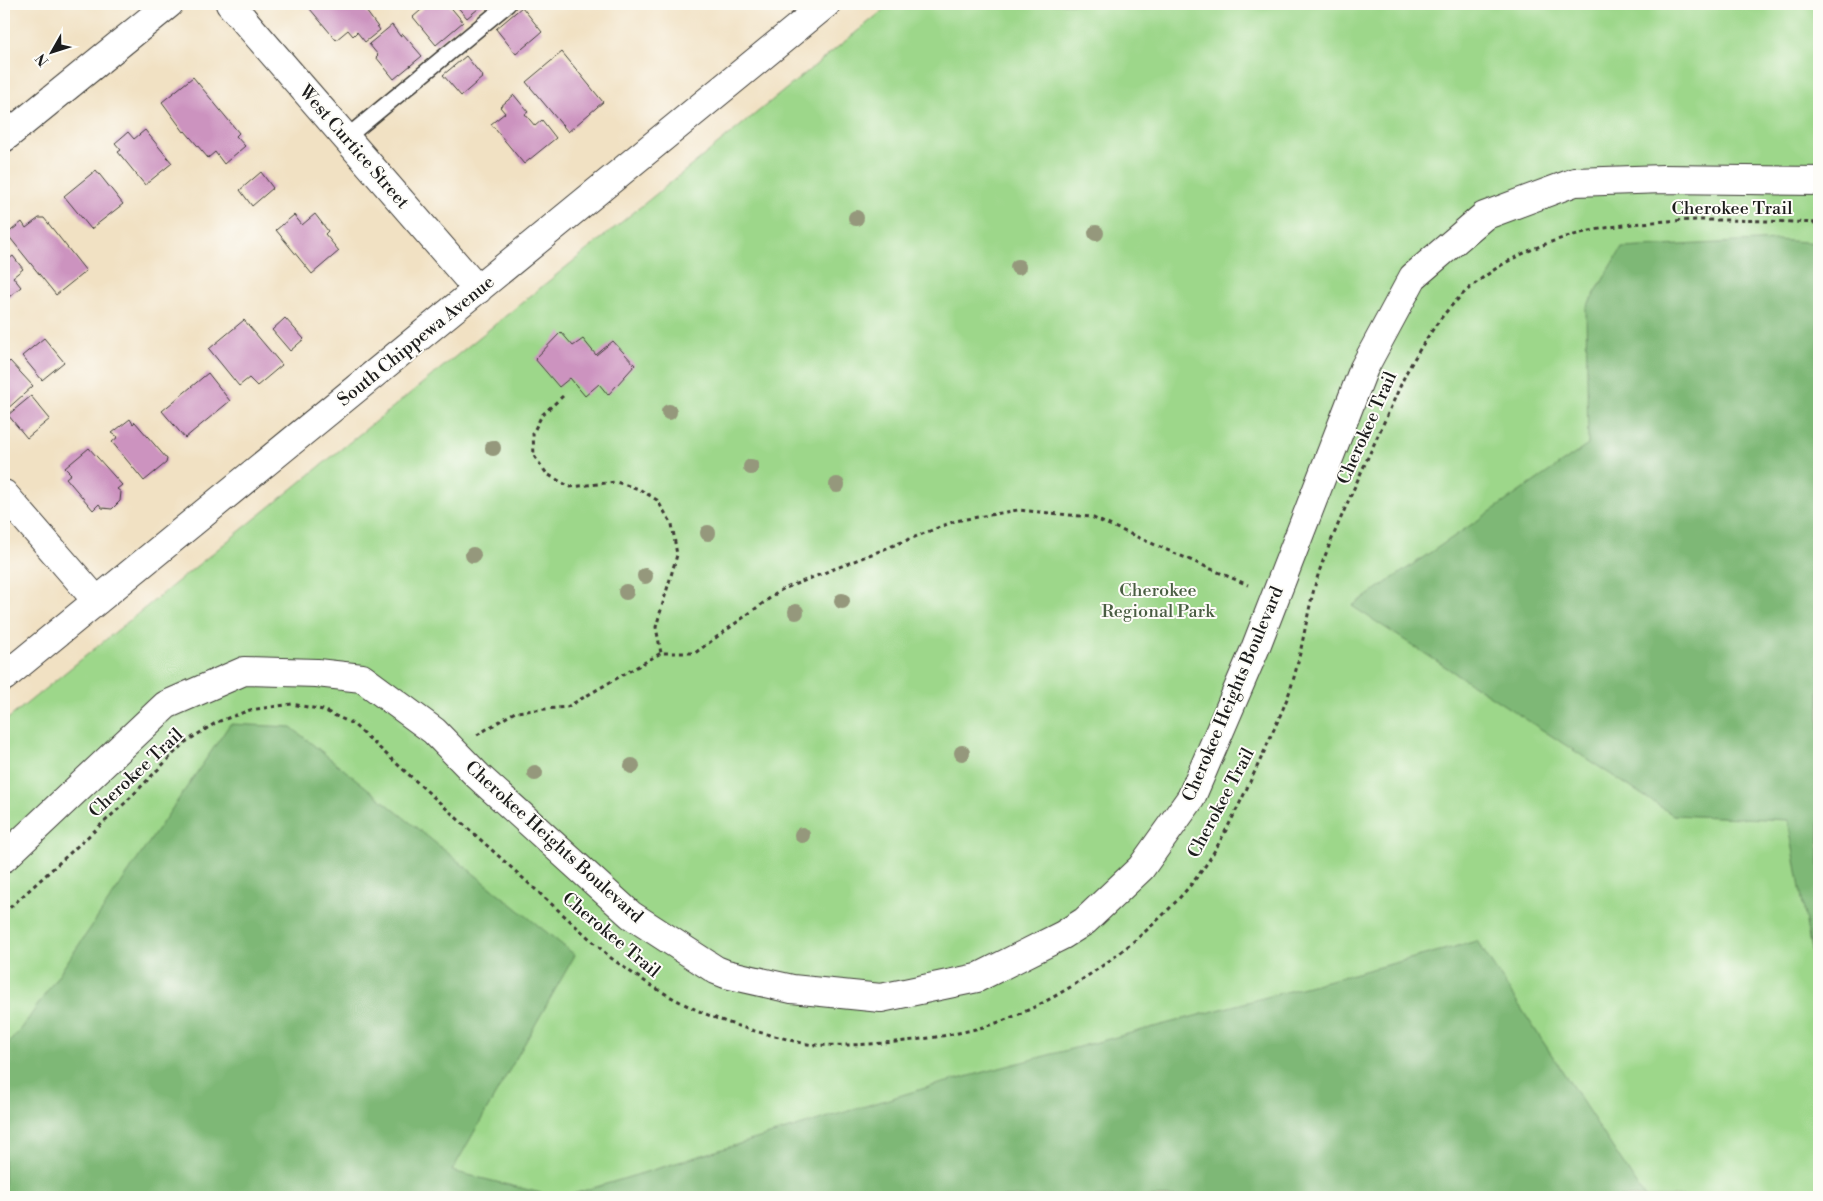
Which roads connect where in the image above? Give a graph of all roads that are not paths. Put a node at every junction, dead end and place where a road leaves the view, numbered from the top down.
1 (169, 4) edge
2 (230, 4) edge
3 (508, 4) edge
4 (826, 4) edge
5 (346, 137) junction
6 (4, 138) edge
7 (1819, 181) edge
8 (478, 290) junction
9 (4, 494) edge
10 (97, 601) junction
11 (4, 677) edge
12 (4, 858) edge

1 - 6 street
2 - 5 street, West Curtice Street
3 - 5 lane
4 - 8 street, South Chippewa Avenue
5 - 8 street, West Curtice Street
7 - 12 street, Cherokee Heights Boulevard
8 - 10 street, South Chippewa Avenue
9 - 10 street
10 - 11 street, South Chippewa Avenue

